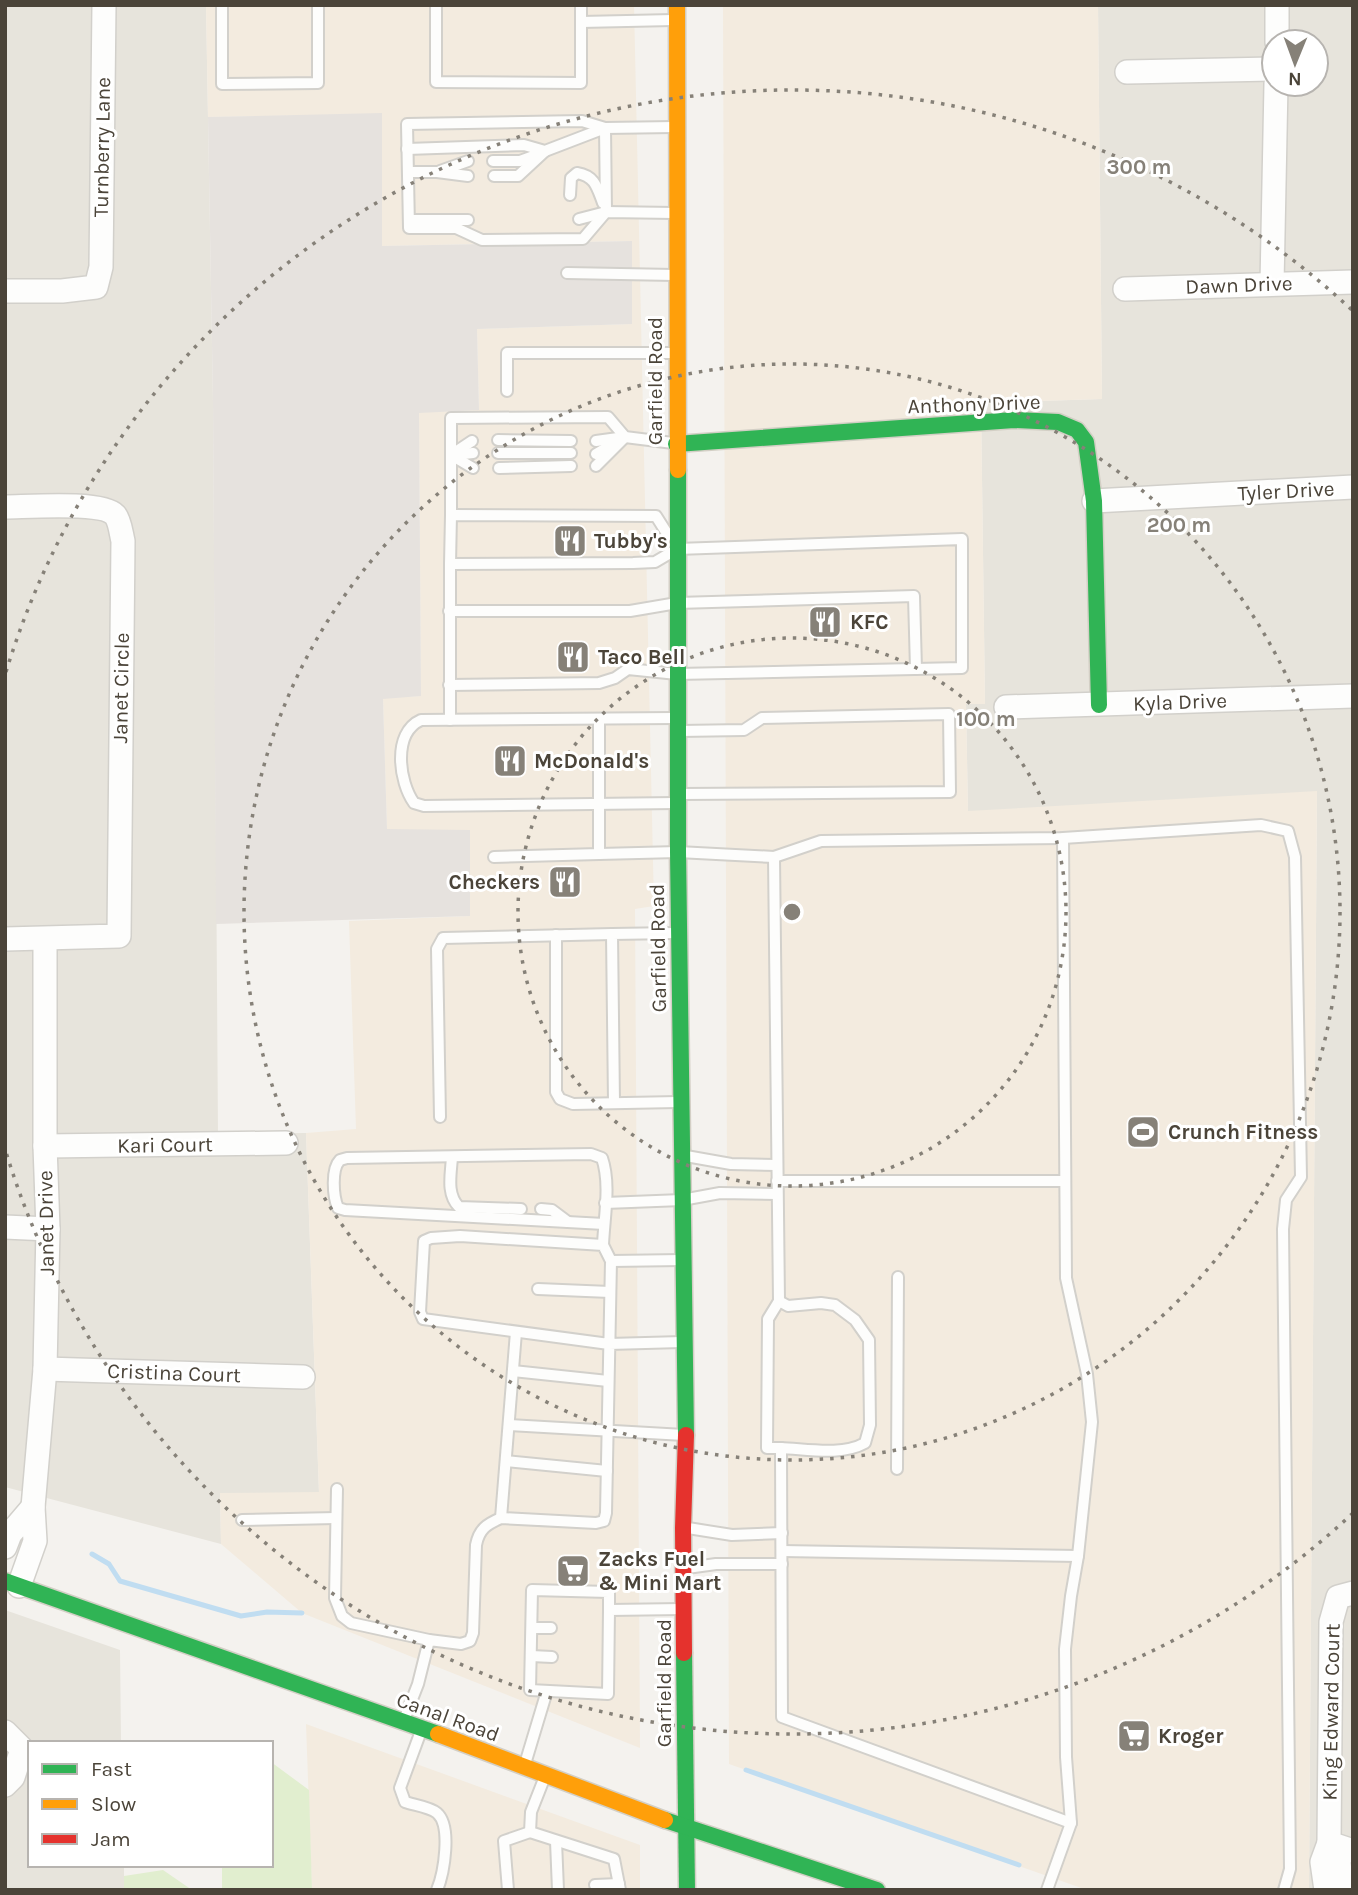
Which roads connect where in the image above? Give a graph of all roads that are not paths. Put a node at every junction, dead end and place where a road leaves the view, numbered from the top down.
1 (104, 5) edge
2 (222, 5) edge
3 (318, 5) edge
4 (436, 5) edge
5 (581, 5) edge
6 (1278, 5) edge
7 (677, 13) edge
8 (581, 22) junction
9 (1277, 28) edge
10 (1260, 69) edge
11 (1127, 72) dead end
12 (1276, 98) edge
13 (677, 127) junction
14 (605, 128) junction
15 (407, 149) junction
16 (545, 151) junction
17 (468, 161) dead end
18 (494, 161) dead end
19 (408, 172) junction
20 (437, 172) junction
21 (468, 176) dead end
22 (494, 176) dead end
23 (570, 195) dead end
24 (606, 212) junction
25 (677, 213) junction
26 (579, 219) dead end
27 (408, 220) junction
28 (468, 220) dead end
29 (567, 273) dead end
30 (676, 275) junction
31 (1353, 282) edge
32 (1272, 284) junction
33 (1125, 289) dead end
34 (5, 291) edge
35 (676, 353) junction
36 (507, 391) dead end
37 (625, 437) junction
38 (472, 440) dead end
39 (498, 440) dead end
40 (596, 441) dead end
41 (676, 444) junction
42 (473, 453) dead end
43 (498, 453) dead end
44 (596, 454) dead end
45 (451, 455) junction
46 (571, 466) dead end
47 (596, 466) dead end
48 (473, 468) dead end
49 (499, 468) dead end
50 (1353, 487) edge
51 (1094, 501) junction
52 (5, 508) edge
53 (451, 515) junction
54 (677, 549) junction
55 (450, 564) junction
56 (677, 603) junction
57 (449, 611) junction
58 (916, 669) junction
59 (677, 674) junction
60 (449, 685) junction
61 (1353, 696) edge
62 (1099, 705) junction
63 (1006, 707) dead end
64 (599, 719) junction
65 (450, 720) junction
66 (677, 724) junction
67 (678, 799) junction
68 (599, 804) junction
69 (1063, 838) junction
70 (678, 852) junction
71 (599, 854) junction
72 (494, 857) dead end
73 (774, 857) junction
74 (679, 933) junction
75 (612, 934) junction
76 (556, 935) junction
77 (5, 939) edge
78 (45, 939) junction
79 (614, 1102) junction
80 (680, 1102) junction
81 (440, 1117) dead end
82 (286, 1143) dead end
83 (45, 1146) junction
84 (681, 1155) junction
85 (452, 1157) junction
86 (777, 1165) junction
87 (777, 1181) junction
88 (1065, 1181) junction
89 (777, 1194) junction
90 (682, 1200) junction
91 (605, 1203) junction
92 (521, 1209) dead end
93 (541, 1209) dead end
94 (568, 1222) junction
95 (604, 1224) junction
96 (5, 1227) edge
97 (48, 1229) junction
98 (603, 1245) junction
99 (683, 1260) junction
100 (611, 1261) junction
101 (898, 1277) dead end
102 (538, 1289) dead end
103 (610, 1292) junction
104 (779, 1301) junction
105 (516, 1332) junction
106 (685, 1342) junction
107 (609, 1344) junction
108 (45, 1369) junction
109 (513, 1371) junction
110 (303, 1377) dead end
111 (608, 1381) junction
112 (509, 1425) junction
113 (607, 1431) junction
114 (686, 1435) junction
115 (781, 1448) junction
116 (506, 1461) junction
117 (897, 1469) dead end
118 (607, 1471) junction
119 (337, 1489) dead end
120 (33, 1507) junction
121 (336, 1518) junction
122 (501, 1518) junction
123 (242, 1520) dead end
124 (683, 1528) junction
125 (782, 1533) junction
126 (5, 1547) edge
127 (782, 1551) junction
128 (1078, 1556) junction
129 (782, 1564) junction
130 (684, 1568) junction
131 (12, 1583) edge
132 (1353, 1593) edge
133 (685, 1609) junction
134 (609, 1610) junction
135 (531, 1628) junction
136 (551, 1629) dead end
137 (597, 1629) dead end
138 (609, 1629) junction
139 (429, 1640) junction
140 (531, 1657) junction
141 (552, 1657) dead end
142 (547, 1691) junction
143 (403, 1723) junction
144 (422, 1728) junction
145 (5, 1732) edge
146 (524, 1767) junction
147 (545, 1775) junction
148 (5, 1786) edge
149 (1071, 1823) junction
150 (686, 1826) junction
151 (530, 1832) junction
152 (556, 1841) junction
153 (1329, 1843) junction
154 (1353, 1851) edge
155 (595, 1885) dead end
156 (572, 1886) dead end
157 (620, 1887) edge
158 (558, 1888) edge
159 (437, 1890) edge
160 (508, 1890) edge
161 (687, 1890) edge
162 (877, 1890) edge
163 (1047, 1890) edge
164 (1284, 1890) edge
165 (1326, 1890) edge
166 (1342, 1890) edge

1 - 34 street, Turnberry Lane
2 - 3 lane
4 - 8 lane
5 - 8 lane
6 - 9 street
7 - 8 lane
7 - 13 main road, Garfield Road
10 - 11 street
12 - 32 street
13 - 14 lane
13 - 25 main road, Garfield Road
14 - 15 lane
14 - 16 lane
14 - 24 lane
15 - 16 lane
15 - 19 lane
16 - 18 lane
16 - 22 lane
17 - 20 lane
19 - 20 lane
19 - 27 lane
20 - 21 lane
23 - 24 lane
24 - 25 lane
24 - 26 lane
24 - 27 lane
25 - 30 main road, Garfield Road
27 - 28 lane
29 - 30 lane
30 - 35 main road, Garfield Road
31 - 32 street, Dawn Drive
32 - 33 street, Dawn Drive
35 - 36 lane
35 - 41 main road, Garfield Road
37 - 40 lane
37 - 41 lane
37 - 44 lane
37 - 45 lane
37 - 47 lane
38 - 45 lane
39 - 43 lane
41 - 51 main road, Anthony Drive
41 - 54 main road, Garfield Road
42 - 45 lane
45 - 48 lane
45 - 53 lane
46 - 49 lane
50 - 51 street, Tyler Drive
51 - 62 main road, Anthony Drive
52 - 78 street, Janet Circle
53 - 54 lane
53 - 55 lane
54 - 55 lane
54 - 56 main road, Garfield Road
54 - 58 lane
55 - 57 lane
56 - 57 lane
56 - 58 lane
56 - 59 main road, Garfield Road
57 - 60 lane
58 - 59 lane
59 - 60 lane
59 - 66 main road, Garfield Road
60 - 65 lane
61 - 62 street, Kyla Drive
62 - 63 street, Kyla Drive
64 - 65 lane
64 - 66 lane
64 - 68 lane
65 - 68 lane
66 - 67 main road, Garfield Road
66 - 67 lane
67 - 68 lane
67 - 70 main road, Garfield Road
68 - 71 lane
69 - 73 lane
69 - 88 lane
69 - 164 lane
70 - 71 lane
70 - 73 lane
70 - 74 main road, Garfield Road
71 - 72 lane
73 - 86 lane
74 - 75 lane
74 - 80 main road, Garfield Road
75 - 76 lane
75 - 79 lane
76 - 79 lane
76 - 81 lane
77 - 78 street
78 - 83 street, Janet Drive
79 - 80 lane
80 - 84 main road, Garfield Road
82 - 83 street, Kari Court
83 - 97 street, Janet Drive
84 - 86 lane
84 - 90 main road, Garfield Road
85 - 91 lane
85 - 92 lane
85 - 94 lane
86 - 87 lane
87 - 88 lane
87 - 89 lane
88 - 128 lane
89 - 90 lane
89 - 104 lane
90 - 91 lane
90 - 99 main road, Garfield Road
91 - 95 lane
93 - 94 lane
94 - 95 lane
95 - 98 lane
96 - 97 street
97 - 108 street, Janet Drive
98 - 100 lane
98 - 105 lane
99 - 100 lane
99 - 106 main road, Garfield Road
100 - 103 lane
101 - 117 lane
102 - 103 lane
103 - 107 lane
104 - 115 lane
104 - 115 lane
105 - 107 lane
105 - 109 lane
106 - 107 lane
106 - 114 main road, Garfield Road
107 - 111 lane
108 - 110 street, Cristina Court
108 - 120 street, Janet Drive
109 - 111 lane
109 - 112 lane
111 - 113 lane
112 - 113 lane
112 - 116 lane
113 - 114 lane
113 - 118 lane
114 - 124 main road, Garfield Road
115 - 125 lane
116 - 118 lane
116 - 122 lane
118 - 122 lane
119 - 121 lane
120 - 126 street
120 - 131 street, Janet Drive
121 - 123 lane
121 - 139 lane
122 - 139 lane
124 - 125 lane
124 - 130 main road, Garfield Road
125 - 127 lane
127 - 128 lane
127 - 129 lane
128 - 149 lane
129 - 130 lane
129 - 149 lane
130 - 133 main road, Garfield Road
131 - 143 main road, Canal Road
132 - 153 street, King Edward Court
133 - 134 lane
133 - 150 main road, Garfield Road
134 - 135 lane
134 - 138 lane
135 - 136 lane
135 - 140 lane
137 - 138 lane
138 - 142 lane
139 - 143 lane
140 - 141 lane
140 - 142 lane
142 - 146 lane
143 - 144 main road, Canal Road
144 - 146 main road, Canal Road
144 - 159 lane
145 - 148 street
146 - 147 main road, Canal Road
147 - 150 main road, Canal Road
147 - 151 lane
149 - 163 lane
150 - 161 main road, Garfield Road
150 - 162 main road, Canal Road
151 - 152 lane
151 - 160 lane
152 - 157 lane
152 - 158 lane
153 - 154 street
153 - 165 street
153 - 166 street
155 - 157 lane
156 - 158 lane

